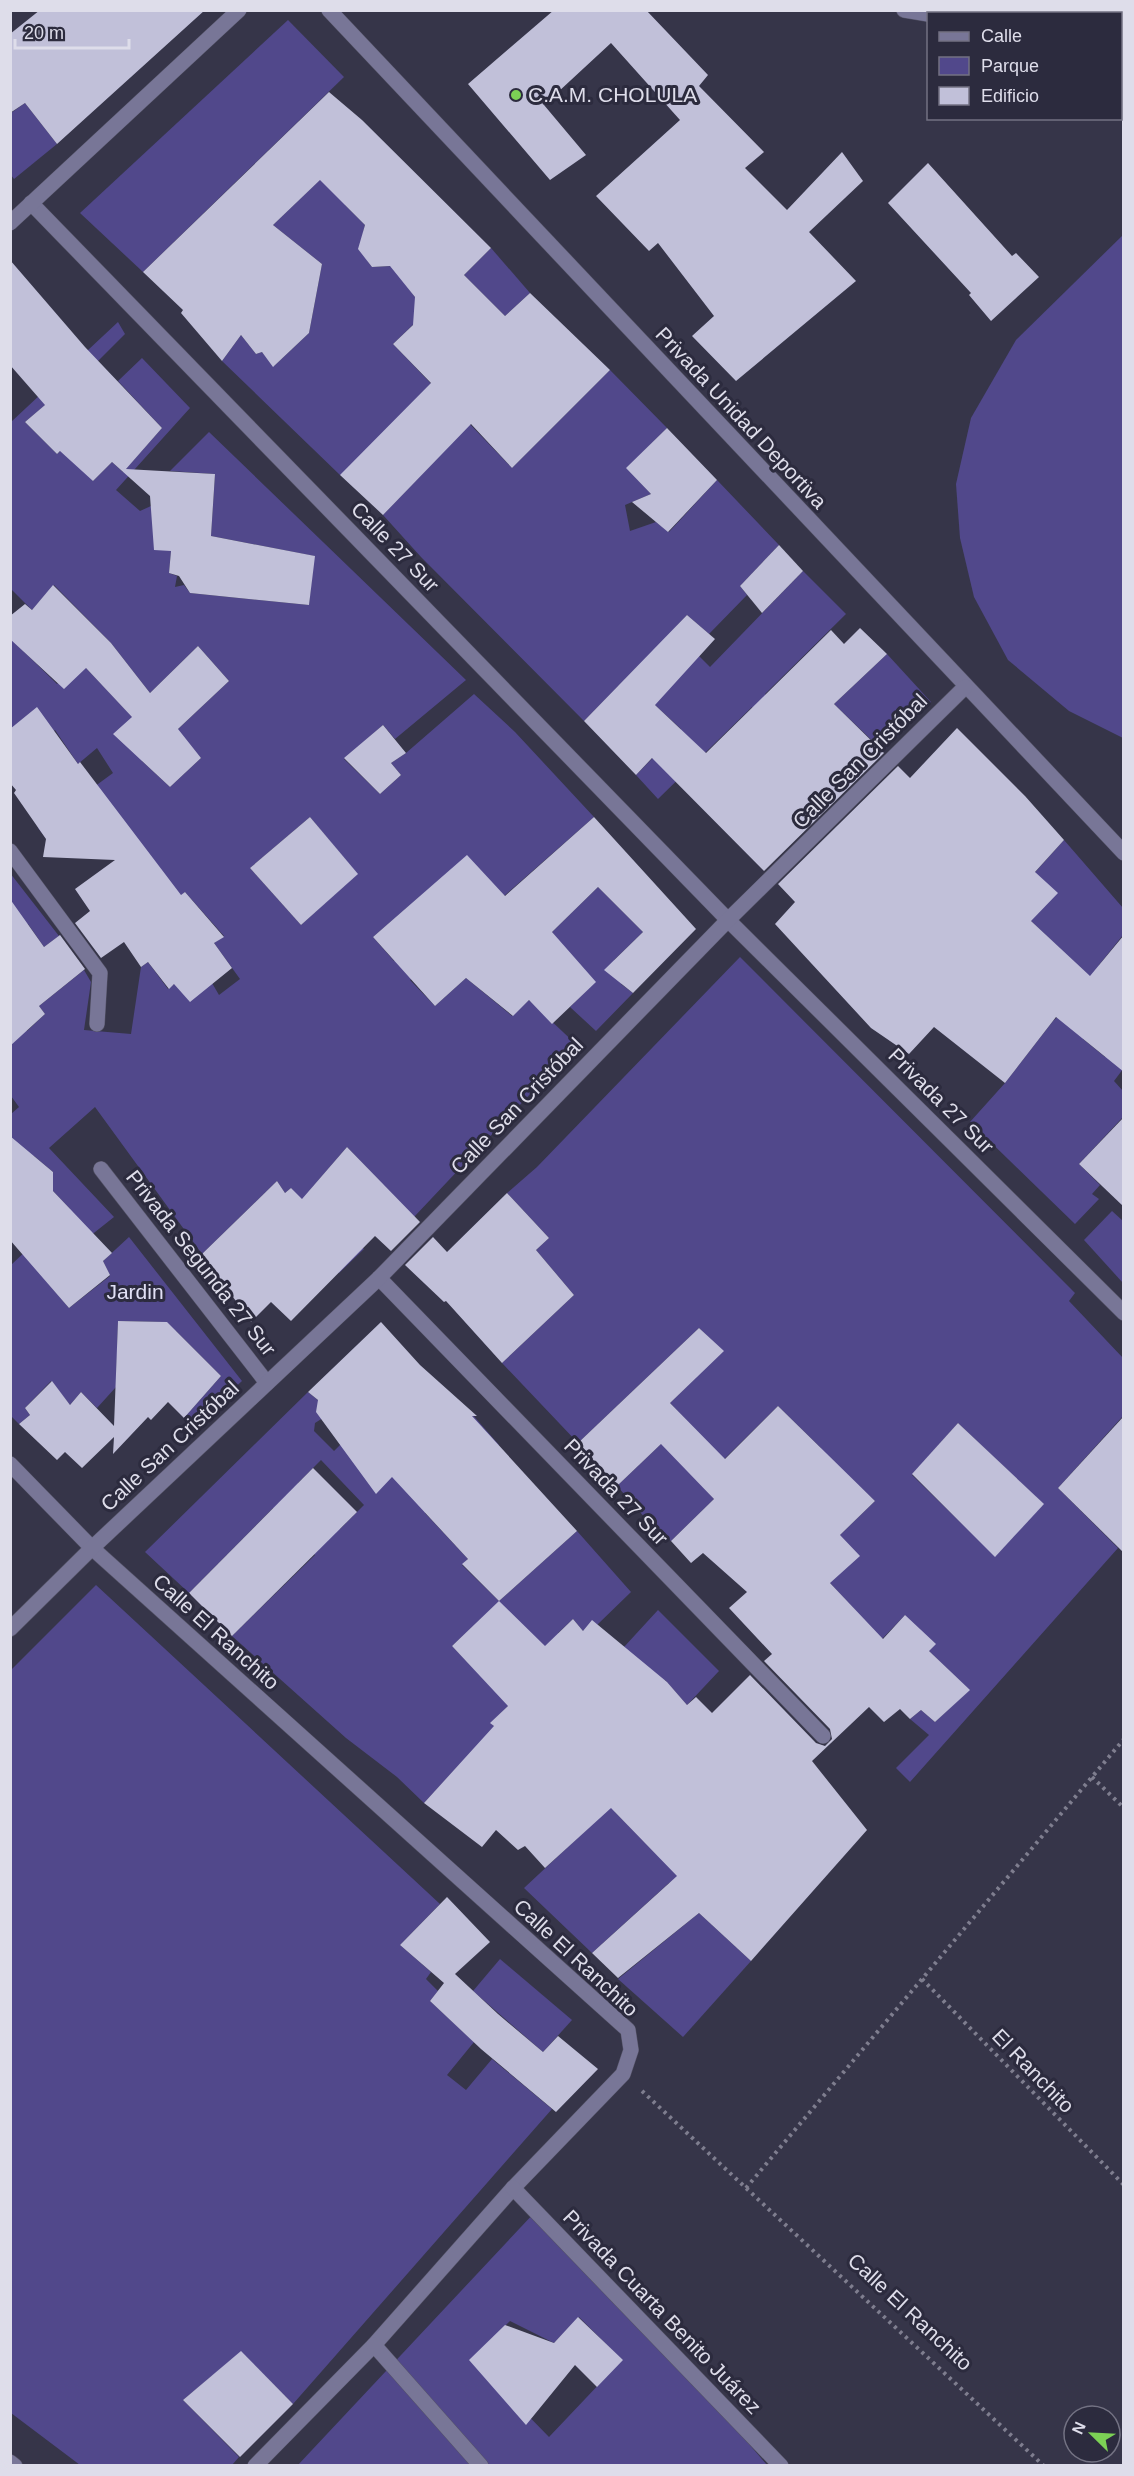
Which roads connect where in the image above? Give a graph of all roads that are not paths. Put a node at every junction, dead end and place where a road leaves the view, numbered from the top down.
1 (239, 10) edge
2 (329, 10) edge
3 (904, 10) edge
4 (927, 14) edge
5 (31, 203) junction
6 (10, 223) edge
7 (965, 687) junction
8 (10, 851) edge
9 (1124, 853) edge
10 (729, 920) junction
11 (97, 1024) dead end
12 (101, 1169) dead end
13 (379, 1278) junction
14 (1124, 1313) edge
15 (267, 1383) junction
16 (10, 1464) edge
17 (92, 1548) junction
18 (10, 1629) edge
19 (823, 1736) dead end
20 (513, 2188) junction
21 (374, 2345) junction
22 (10, 2462) edge
23 (15, 2466) edge
24 (255, 2466) edge
25 (481, 2466) edge
26 (781, 2466) edge

1 - 5 street
2 - 7 street, Privada Unidad Deportiva
3 - 4 street
5 - 6 street
5 - 10 street, Calle 27 Sur
7 - 9 street, Privada Unidad Deportiva
7 - 10 street, Calle San Cristóbal
8 - 11 street
10 - 13 street, Calle San Cristóbal
10 - 14 street, Privada 27 Sur
12 - 15 street, Privada Segunda 27 Sur
13 - 15 street, Calle San Cristóbal
13 - 19 street, Privada 27 Sur
15 - 17 street, Calle San Cristóbal
16 - 17 street, Calle El Ranchito
17 - 18 street, Calle San Cristóbal
17 - 20 street, Calle El Ranchito
20 - 21 street
20 - 26 street, Privada Cuarta Benito Juárez
21 - 24 street
21 - 25 street
22 - 23 street

